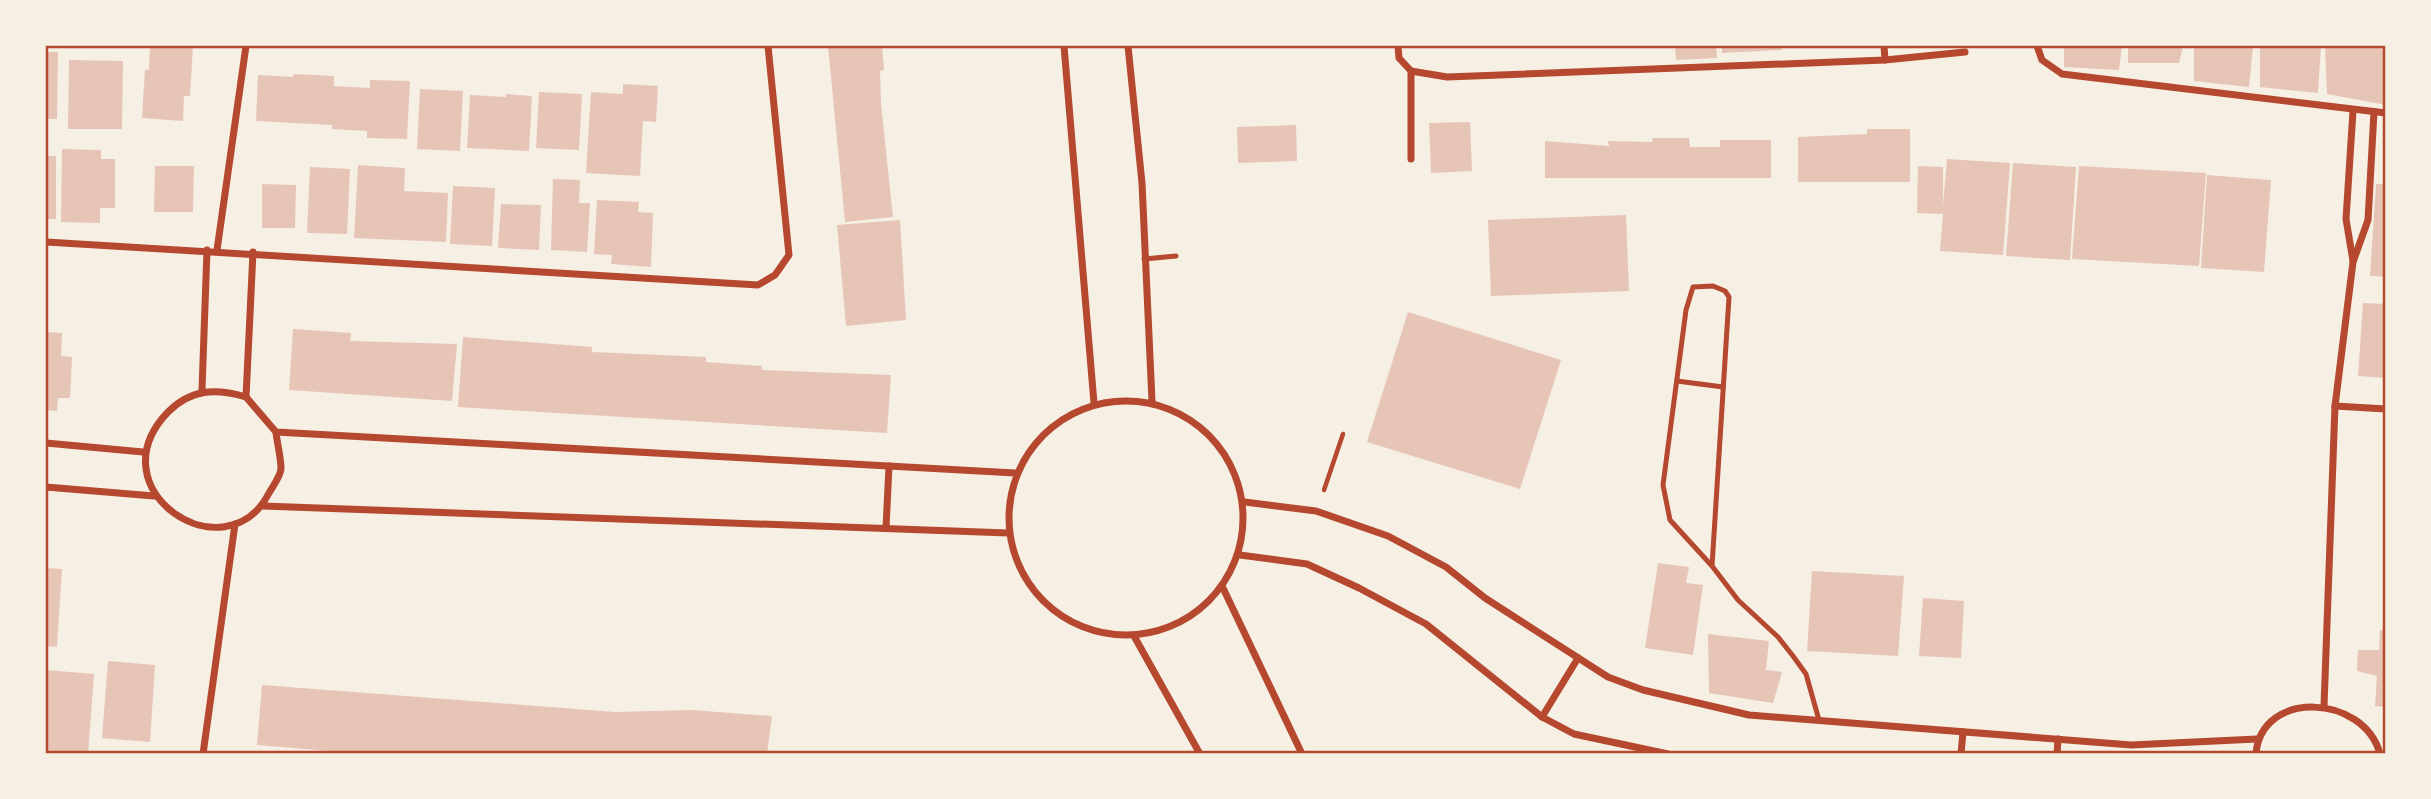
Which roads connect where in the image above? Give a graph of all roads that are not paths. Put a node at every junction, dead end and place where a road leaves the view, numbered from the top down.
1 (246, 46) edge
2 (768, 46) edge
3 (1064, 46) edge
4 (1128, 46) edge
5 (1398, 46) edge
6 (1884, 46) edge
7 (2037, 46) edge
8 (1965, 52) dead end
9 (1885, 60) junction
10 (1411, 71) junction
11 (2353, 111) junction
12 (2374, 112) junction
13 (2385, 113) edge
14 (1411, 159) dead end
15 (46, 242) edge
16 (207, 250) junction
17 (216, 250) junction
18 (253, 252) junction
19 (1176, 256) dead end
20 (1144, 259) junction
21 (2353, 262) junction
22 (1677, 381) junction
23 (1723, 387) junction
24 (202, 390) junction
25 (246, 397) junction
26 (1152, 401) junction
27 (1094, 403) junction
28 (2335, 406) junction
29 (2385, 409) edge
30 (276, 432) junction
31 (46, 443) edge
32 (143, 452) junction
33 (889, 466) junction
34 (1015, 473) junction
35 (46, 486) edge
36 (154, 496) junction
37 (1245, 502) junction
38 (263, 506) junction
39 (235, 524) junction
40 (886, 528) junction
41 (1007, 533) junction
42 (1240, 555) junction
43 (1712, 566) junction
44 (1223, 588) junction
45 (1134, 636) junction
46 (1578, 658) junction
47 (2324, 706) junction
48 (1542, 717) junction
49 (1819, 720) junction
50 (1963, 732) junction
51 (2257, 739) junction
52 (2058, 740) junction
53 (203, 754) edge
54 (1200, 754) edge
55 (1302, 754) edge
56 (1668, 754) edge
57 (1961, 754) edge
58 (2057, 754) edge
59 (2256, 754) edge
60 (2380, 754) edge

1 - 17 street
2 - 18 street
3 - 27 street
4 - 20 street
5 - 10 street
6 - 9 street
7 - 11 street
8 - 9 street
9 - 10 street
10 - 14 street
11 - 12 street
11 - 21 street
12 - 13 street
12 - 21 street
15 - 16 street
16 - 17 street
16 - 24 street
17 - 18 street
18 - 25 street
19 - 20 lane
20 - 26 street
21 - 28 street
22 - 23 lane
22 - 23 lane
22 - 43 lane
23 - 43 lane
24 - 25 street
24 - 32 street
25 - 30 street
26 - 27 street
26 - 37 street
27 - 34 street
28 - 29 street
28 - 47 street
30 - 33 street
30 - 38 street
31 - 32 street
32 - 36 street
33 - 34 street
33 - 40 street
34 - 41 street
35 - 36 street
36 - 39 street
37 - 42 street
37 - 46 street
38 - 39 street
38 - 40 street
39 - 53 street
40 - 41 street
41 - 45 street
42 - 44 street
42 - 48 street
43 - 49 lane
44 - 45 street
44 - 55 street
45 - 54 street
46 - 48 street
46 - 49 street
47 - 51 street
47 - 60 street
48 - 56 street
49 - 50 street
50 - 52 street
50 - 57 street
51 - 52 street
51 - 59 street
52 - 58 street

